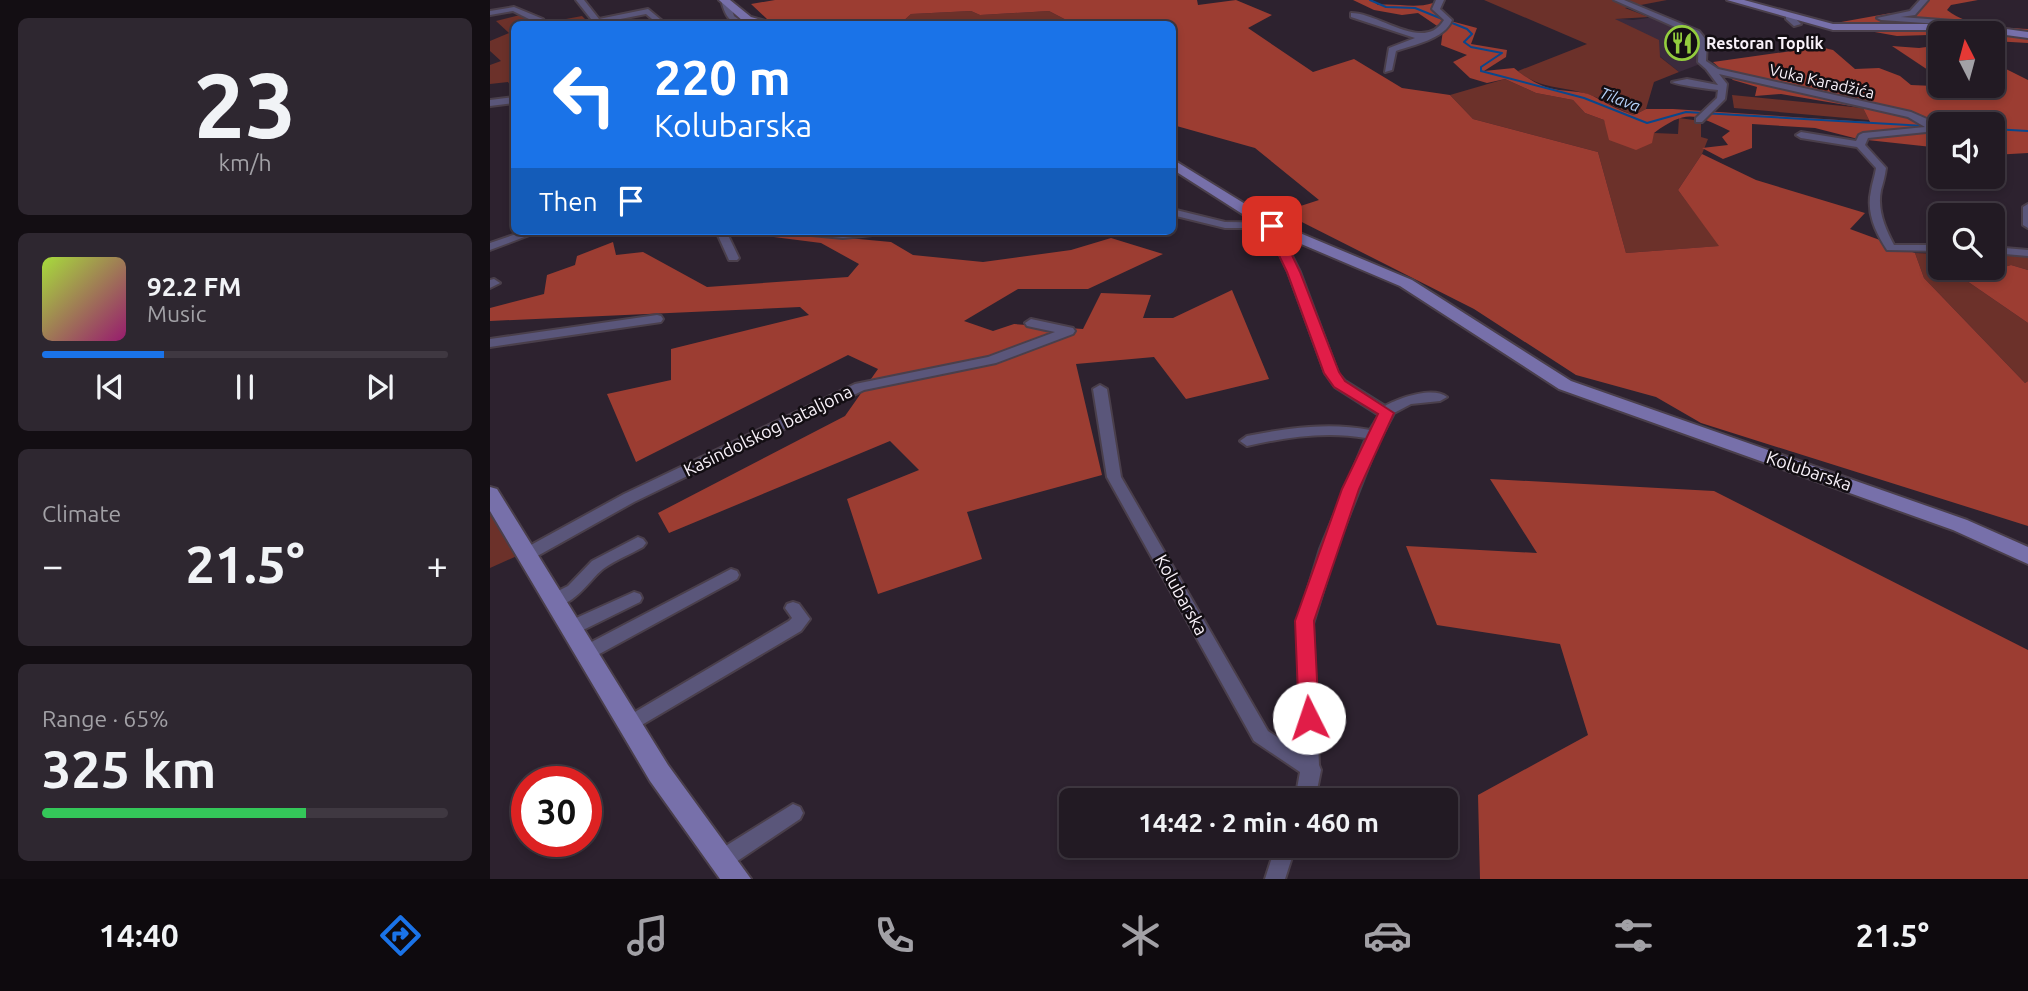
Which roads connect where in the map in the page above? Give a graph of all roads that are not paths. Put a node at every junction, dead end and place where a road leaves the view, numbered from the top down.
1 (580, 0) edge
2 (724, 0) edge
3 (1440, 0) edge
4 (1618, 0) edge
5 (1923, 0) edge
6 (1737, 1) edge
7 (1631, 7) junction
8 (1657, 9) dead end
9 (490, 13) edge
10 (1354, 15) dead end
11 (540, 21) dead end
12 (596, 21) edge
13 (606, 21) edge
14 (659, 21) edge
15 (736, 21) edge
16 (757, 21) edge
17 (1928, 23) edge
18 (1928, 27) edge
19 (2006, 32) edge
20 (2028, 35) edge
21 (1423, 38) junction
22 (1707, 67) junction
23 (1388, 70) dead end
24 (1676, 82) dead end
25 (1723, 88) junction
26 (511, 100) edge
27 (490, 103) edge
28 (1702, 116) dead end
29 (1801, 135) dead end
30 (1860, 145) junction
31 (1176, 165) edge
32 (2027, 211) edge
33 (1176, 213) edge
34 (2028, 225) edge
35 (1279, 226) junction
36 (524, 235) edge
37 (723, 235) edge
38 (490, 247) edge
39 (1928, 248) edge
40 (2005, 251) edge
41 (2028, 253) edge
42 (733, 258) dead end
43 (657, 319) dead end
44 (1031, 323) dead end
45 (490, 343) edge
46 (1100, 389) dead end
47 (1440, 397) dead end
48 (1386, 413) junction
49 (1376, 435) junction
50 (1247, 440) dead end
51 (490, 494) edge
52 (638, 543) dead end
53 (526, 555) junction
54 (2028, 556) edge
55 (731, 575) dead end
56 (634, 598) dead end
57 (554, 600) junction
58 (793, 608) dead end
59 (571, 628) junction
60 (586, 653) junction
61 (629, 724) junction
62 (1312, 771) junction
63 (1308, 788) edge
64 (793, 813) dead end
65 (1282, 858) edge
66 (723, 859) junction
67 (737, 879) edge
68 (1275, 879) edge

1 - 12 street
2 - 15 street
2 - 16 main road
3 - 21 street
4 - 7 street
5 - 17 street
6 - 18 main road
7 - 8 street
7 - 22 street
9 - 11 street
10 - 21 street
13 - 14 street
19 - 20 main road
21 - 23 street
22 - 25 street
22 - 30 street, Vuka Karadžića
24 - 25 street
25 - 28 street
26 - 27 street
29 - 30 street
30 - 39 street
31 - 35 main road, Kolubarska
32 - 34 street
33 - 35 street
35 - 48 street
35 - 54 main road, Kolubarska
36 - 38 street
37 - 42 street
40 - 41 street
43 - 45 street
44 - 53 street, Kasindolskog bataljona
46 - 62 street, Kolubarska
47 - 48 street
48 - 49 street
49 - 50 street
49 - 62 street
51 - 53 main road
52 - 57 street
53 - 57 main road
55 - 60 street
56 - 59 street
57 - 59 main road
58 - 61 street
59 - 60 main road
60 - 61 main road
61 - 66 main road
62 - 63 street
64 - 66 street
65 - 68 street
66 - 67 main road

